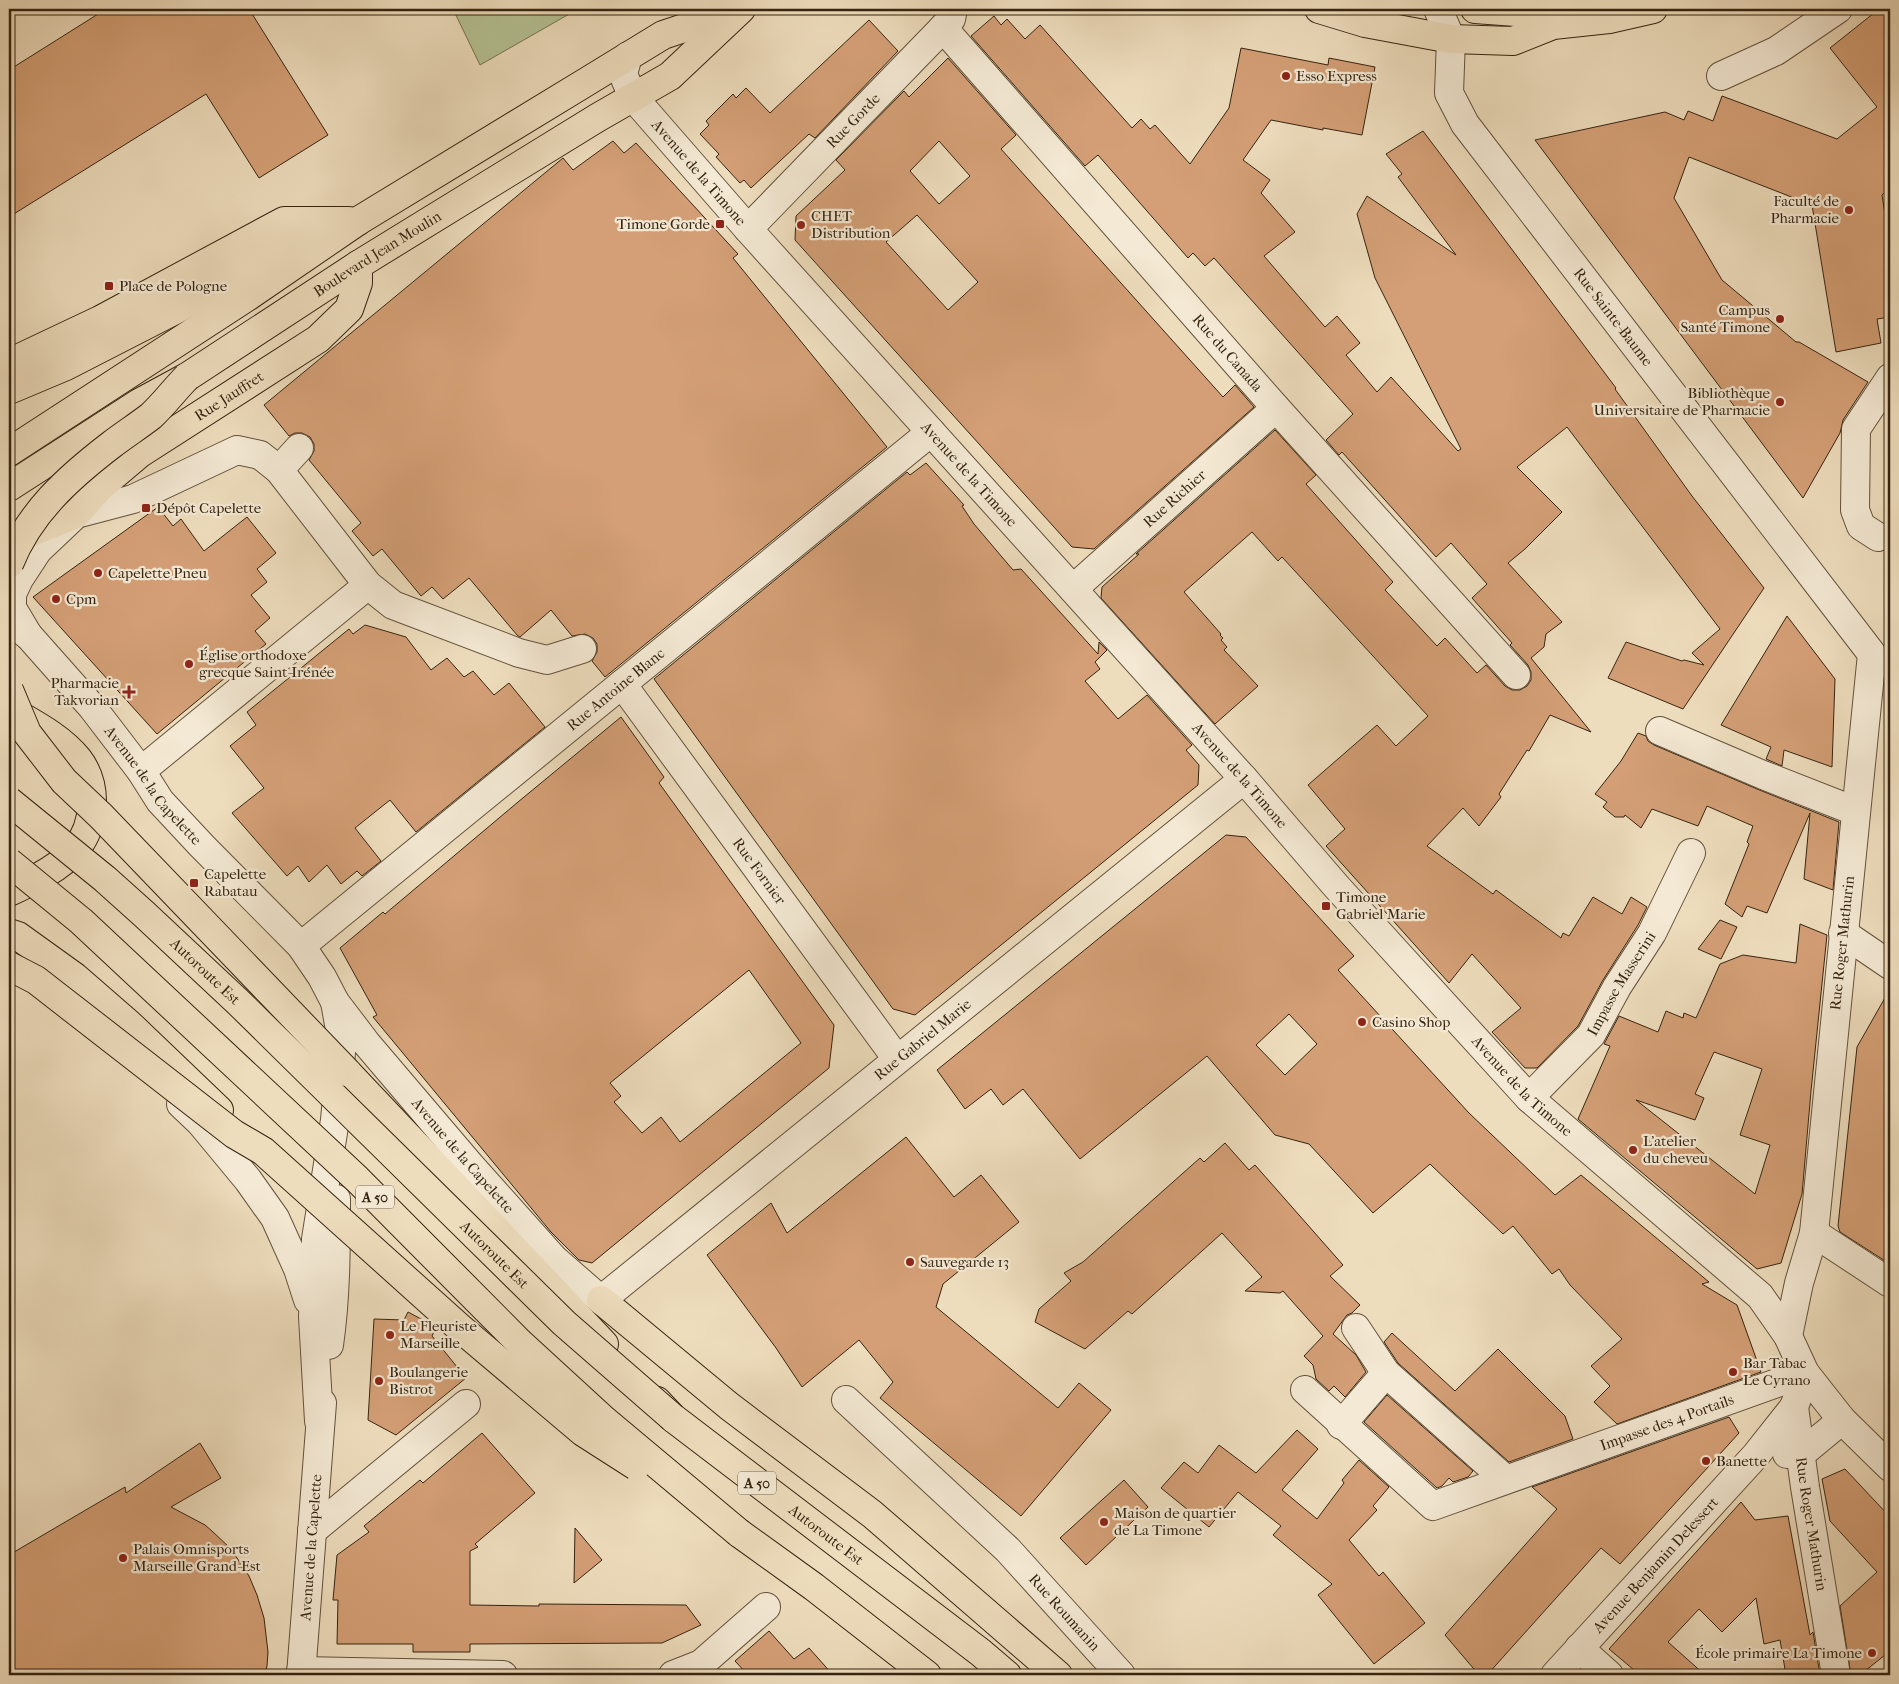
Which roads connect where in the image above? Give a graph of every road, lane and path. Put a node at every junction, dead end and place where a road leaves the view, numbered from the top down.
1 (1319, 9) edge
2 (1438, 9) edge
3 (1475, 9) edge
4 (1653, 9) edge
5 (1838, 9) edge
6 (740, 10) edge
7 (948, 19) edge
8 (1553, 25) junction
9 (1452, 39) junction
10 (628, 56) junction
11 (1721, 76) dead end
12 (633, 97) junction
13 (358, 221) junction
14 (748, 229) junction
15 (358, 264) junction
16 (9, 363) edge
17 (187, 376) junction
18 (1890, 378) edge
19 (9, 390) edge
20 (1276, 408) junction
21 (931, 432) junction
22 (299, 448) dead end
23 (9, 452) edge
24 (279, 470) junction
25 (9, 487) edge
26 (76, 514) junction
27 (1878, 537) dead end
28 (9, 540) edge
29 (9, 564) edge
30 (368, 585) junction
31 (1073, 589) junction
32 (16, 627) edge
33 (582, 649) dead end
34 (1872, 654) joint
35 (1516, 675) dead end
36 (622, 684) junction
37 (9, 690) edge
38 (9, 709) edge
39 (1660, 731) dead end
40 (141, 770) junction
41 (1244, 779) junction
42 (9, 801) edge
43 (1855, 811) junction
44 (1691, 853) dead end
45 (9, 862) edge
46 (9, 892) edge
47 (9, 933) edge
48 (1843, 934) junction
49 (300, 946) junction
50 (9, 954) edge
51 (1890, 965) edge
52 (9, 966) edge
53 (335, 1002) junction
54 (897, 1059) junction
55 (1529, 1098) junction
56 (263, 1151) junction
57 (275, 1218) junction
58 (1814, 1233) junction
59 (326, 1241) junction
60 (1890, 1283) edge
61 (601, 1300) junction
62 (313, 1317) junction
63 (1356, 1328) dead end
64 (1788, 1336) junction
65 (1386, 1373) junction
66 (1805, 1373) junction
67 (1304, 1390) dead end
68 (846, 1400) dead end
69 (466, 1404) dead end
70 (1794, 1407) junction
71 (673, 1418) junction
72 (1842, 1420) junction
73 (319, 1421) junction
74 (1341, 1424) junction
75 (1801, 1454) junction
76 (1756, 1455) junction
77 (1890, 1467) edge
78 (1517, 1475) junction
79 (312, 1531) junction
80 (739, 1533) junction
81 (766, 1607) dead end
82 (1579, 1648) junction
83 (301, 1673) edge
84 (682, 1674) edge
85 (503, 1675) edge
86 (927, 1675) edge
87 (1007, 1675) edge
88 (1058, 1675) edge
89 (1121, 1675) edge
90 (1555, 1675) edge
91 (1609, 1675) edge
92 (1836, 1675) edge

1 - 9 main road
2 - 9 street, Rue Sainte-Baume
3 - 8 main road
4 - 8 main road
5 - 11 street
6 - 10 main road, Boulevard Jean Moulin
6 - 12 main road, Boulevard Jean Moulin
7 - 14 street, Rue Gorde
7 - 20 street, Rue du Canada
8 - 9 main road
9 - 34 street, Rue Sainte-Baume
10 - 12 street, Avenue de la Timone
10 - 13 main road, Boulevard Jean Moulin
12 - 14 street, Avenue de la Timone
12 - 15 main road, Boulevard Jean Moulin
13 - 16 main road
13 - 19 main road
13 - 23 main road, Boulevard Jean Moulin
14 - 21 street, Avenue de la Timone
15 - 17 main road, Boulevard Jean Moulin
15 - 26 main road, Rue Jauffret
17 - 25 main road, Boulevard Jean Moulin
17 - 29 main road, bridge
18 - 27 street
20 - 31 street, Rue Richier
20 - 35 street, Rue du Canada
21 - 31 street, Avenue de la Timone
21 - 36 street, Rue Antoine Blanc
22 - 24 street
24 - 26 street, Rue Jauffret
24 - 30 street, Rue Jauffret
26 - 28 main road, Rue Jauffret
26 - 32 street, Rue Jauffret
30 - 33 street, Rue Jauffret
30 - 40 street
31 - 41 street, Avenue de la Timone
32 - 40 street, Avenue de la Capelette
34 - 43 street, Rue Roger Mathurin
36 - 49 street, Rue Antoine Blanc
36 - 54 street, Rue Fornier
37 - 71 main road, bridge
38 - 46 main road
39 - 43 street
40 - 49 street, Avenue de la Capelette
41 - 54 street, Rue Gabriel Marie
41 - 55 street, Avenue de la Timone
42 - 71 main road, Autoroute Est / A 50, bridge
43 - 48 street, Rue Roger Mathurin
44 - 55 street, Impasse Masserini
45 - 80 main road, A 50, bridge
47 - 56 main road, bridge
48 - 51 street
48 - 58 street, Rue Roger Mathurin
49 - 53 street, Avenue de la Capelette
50 - 57 street
52 - 56 main road, bridge
53 - 59 street, Avenue de la Capelette
53 - 61 street, Avenue de la Capelette
54 - 61 street, Rue Gabriel Marie
55 - 64 street, Avenue de la Timone
56 - 80 main road, bridge
57 - 59 street
57 - 62 street
58 - 60 street
58 - 64 street, Rue Roger Mathurin
59 - 62 street, Avenue de la Capelette
59 - 73 street, Avenue de la Capelette
61 - 88 main road
62 - 73 street, Avenue de la Capelette
63 - 65 street
64 - 66 street, Avenue de la Timone
65 - 74 street
65 - 78 street
66 - 70 street, Rue Roger Mathurin
66 - 72 street, Avenue de la Timone
66 - 78 street, Impasse des 4 Portails
67 - 74 street
68 - 89 street, Rue Roumanin
69 - 79 street
70 - 75 street, Rue Roger Mathurin
70 - 76 street, Avenue Benjamin Delessert
71 - 87 main road, Autoroute Est / A 50
72 - 75 street
72 - 77 street, Avenue de la Timone
73 - 79 street, Avenue de la Capelette
74 - 78 street, Impasse des 4 Portails
75 - 76 street
75 - 92 street, Rue Roger Mathurin
76 - 82 street, Avenue Benjamin Delessert
79 - 83 street, Avenue de la Capelette
80 - 86 main road, A 50
81 - 84 street
82 - 90 street, Avenue Benjamin Delessert
82 - 91 street
83 - 85 street

